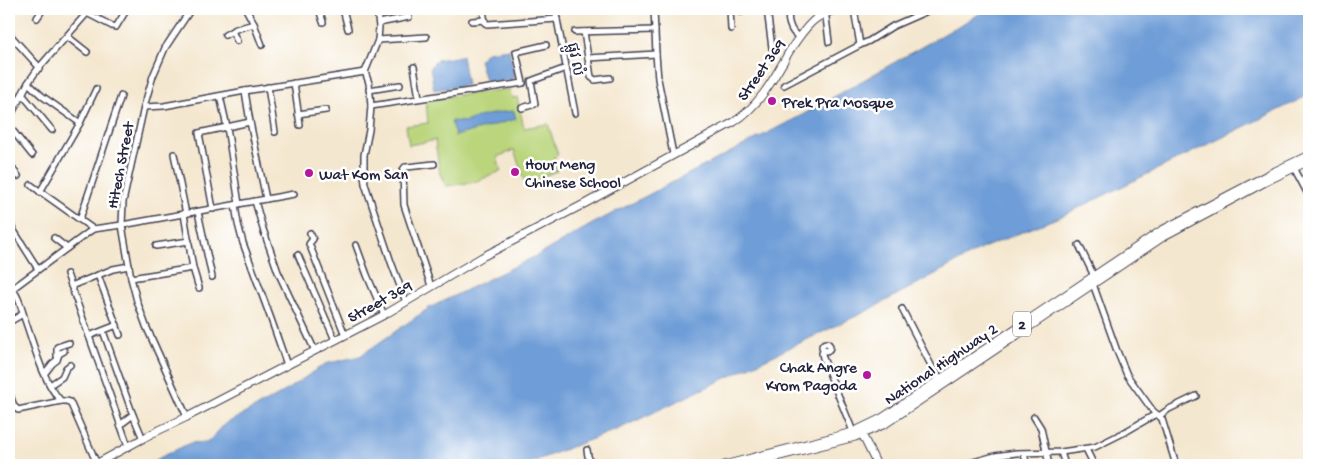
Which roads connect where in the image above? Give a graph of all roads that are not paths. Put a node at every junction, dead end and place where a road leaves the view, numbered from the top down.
1 (42, 9) edge
2 (79, 9) edge
3 (127, 9) edge
4 (191, 9) edge
5 (246, 9) edge
6 (319, 9) edge
7 (343, 9) edge
8 (377, 9) edge
9 (483, 9) edge
10 (555, 9) edge
11 (654, 9) edge
12 (730, 9) edge
13 (766, 9) edge
14 (790, 9) edge
15 (837, 9) edge
16 (854, 9) edge
17 (825, 11) edge
18 (924, 12) dead end
19 (87, 13) junction
20 (37, 18) dead end
21 (409, 18) dead end
22 (557, 19) junction
23 (485, 20) junction
24 (323, 22) dead end
25 (472, 22) dead end
26 (254, 24) junction
27 (379, 24) junction
28 (348, 29) dead end
29 (731, 29) dead end
30 (655, 30) junction
31 (232, 31) junction
32 (575, 32) dead end
33 (584, 32) junction
34 (11, 36) dead end
35 (225, 36) dead end
36 (68, 37) junction
37 (426, 37) dead end
38 (799, 37) junction
39 (378, 40) junction
40 (237, 42) dead end
41 (829, 42) dead end
42 (860, 44) junction
43 (262, 45) dead end
44 (546, 45) dead end
45 (772, 48) dead end
46 (88, 52) dead end
47 (656, 54) junction
48 (588, 58) junction
49 (414, 67) dead end
50 (40, 68) junction
51 (566, 68) junction
52 (365, 72) junction
53 (610, 78) dead end
54 (531, 81) junction
55 (28, 83) junction
56 (294, 83) junction
57 (523, 83) junction
58 (400, 85) dead end
59 (784, 85) dead end
60 (268, 87) junction
61 (96, 89) dead end
62 (369, 90) junction
63 (245, 91) junction
64 (22, 94) junction
65 (121, 96) dead end
66 (220, 96) junction
67 (419, 98) junction
68 (371, 106) junction
69 (144, 107) junction
70 (522, 108) dead end
71 (326, 110) dead end
72 (575, 113) dead end
73 (298, 114) junction
74 (10, 115) edge
75 (250, 122) junction
76 (80, 123) junction
77 (300, 125) dead end
78 (9, 126) edge
79 (227, 127) junction
80 (52, 130) dead end
81 (275, 132) dead end
82 (174, 154) dead end
83 (673, 154) junction
84 (32, 155) dead end
85 (1309, 155) edge
86 (1309, 161) edge
87 (9, 164) edge
88 (434, 164) dead end
89 (1293, 165) junction
90 (18, 176) dead end
91 (32, 185) dead end
92 (40, 192) junction
93 (294, 194) dead end
94 (1309, 196) edge
95 (266, 199) junction
96 (255, 201) junction
97 (237, 205) junction
98 (213, 209) junction
99 (198, 212) junction
100 (185, 214) junction
101 (80, 219) junction
102 (9, 224) edge
103 (122, 225) junction
104 (93, 229) junction
105 (310, 232) dead end
106 (54, 238) dead end
107 (189, 241) junction
108 (356, 245) dead end
109 (1079, 245) dead end
110 (156, 246) dead end
111 (67, 248) junction
112 (298, 255) dead end
113 (129, 266) junction
114 (193, 268) junction
115 (38, 269) junction
116 (67, 274) dead end
117 (98, 275) junction
118 (212, 276) dead end
119 (131, 278) junction
120 (1093, 280) junction
121 (71, 286) junction
122 (431, 286) junction
123 (11, 287) edge
124 (199, 288) dead end
125 (406, 302) junction
126 (902, 308) dead end
127 (23, 314) junction
128 (384, 315) junction
129 (9, 322) edge
130 (117, 325) junction
131 (103, 331) junction
132 (120, 335) dead end
133 (345, 335) junction
134 (89, 336) junction
135 (335, 340) junction
136 (69, 343) dead end
137 (824, 349) dead end
138 (64, 351) dead end
139 (315, 351) junction
140 (982, 355) junction
141 (58, 356) junction
142 (70, 365) dead end
143 (287, 365) junction
144 (45, 373) junction
145 (941, 379) junction
146 (50, 385) junction
147 (9, 392) edge
148 (1196, 396) dead end
149 (61, 401) junction
150 (132, 415) junction
151 (1158, 415) junction
152 (187, 417) junction
153 (1034, 417) dead end
154 (120, 425) junction
155 (858, 433) junction
156 (143, 439) junction
157 (128, 446) junction
158 (1086, 449) junction
159 (587, 450) dead end
160 (1061, 452) junction
161 (1045, 453) junction
162 (1024, 454) junction
163 (997, 456) junction
164 (96, 464) edge
165 (972, 464) edge
166 (592, 465) edge
167 (724, 465) edge
168 (745, 465) edge
169 (876, 465) edge
170 (962, 465) edge
171 (999, 465) edge
172 (1027, 465) edge
173 (1049, 465) edge
174 (1065, 465) edge
175 (1094, 465) edge
176 (1175, 465) edge

1 - 20 street
2 - 19 street
3 - 19 street
4 - 69 street, Hitech Street
5 - 26 street
6 - 24 street
7 - 28 street
8 - 27 street
9 - 23 street
10 - 22 street, ផ្លូវ លំ
11 - 30 street
12 - 29 street
13 - 45 street
14 - 38 street
15 - 17 main road, Street 369
16 - 42 street
17 - 38 main road, Street 369
17 - 41 street
18 - 42 street
19 - 36 street
21 - 27 street
22 - 23 street
22 - 51 street, ផ្លូវ លំ
23 - 25 street
26 - 31 street
26 - 43 street
27 - 39 street
30 - 33 street
30 - 47 street
31 - 35 street
31 - 40 street
32 - 33 street
33 - 48 street
34 - 50 street
36 - 46 street
36 - 50 street
37 - 39 street
38 - 83 main road, Street 369
39 - 52 street
42 - 59 street
44 - 57 street
47 - 48 street
47 - 83 street
48 - 53 street
49 - 67 street
50 - 55 street
51 - 54 street
51 - 72 street, ផ្លូវ លំ
52 - 56 street
52 - 62 street
54 - 57 street
54 - 70 street
55 - 64 street
55 - 76 street
56 - 60 street
56 - 73 street
57 - 67 street
58 - 62 street
60 - 63 street
60 - 81 street
61 - 76 street
62 - 68 street
63 - 66 street
63 - 75 street
64 - 74 street
64 - 80 street
65 - 101 street
66 - 69 street
66 - 79 street
67 - 68 street
68 - 125 street
69 - 103 street, Hitech Street
71 - 73 street
73 - 77 street
75 - 79 street
75 - 95 street
76 - 92 street
78 - 84 street
79 - 97 street
79 - 98 street
82 - 100 street
83 - 122 main road, Street 369
85 - 89 main road, National Highway 2 / 2
86 - 89 main road, National Highway 2 / 2
87 - 90 street
88 - 122 street
89 - 94 street
89 - 120 main road, National Highway 2 / 2
91 - 92 street
92 - 101 street
93 - 95 street
95 - 96 street
96 - 97 street
96 - 139 street
97 - 98 street
97 - 143 street
98 - 99 street
99 - 100 street
99 - 118 street
100 - 103 street
100 - 107 street
101 - 104 street
102 - 115 street
103 - 104 street
103 - 113 street, Hitech Street
104 - 111 street
105 - 133 street
106 - 111 street
107 - 110 street
107 - 114 street
108 - 128 street
109 - 120 street
111 - 115 street
112 - 135 street
113 - 117 street
113 - 119 street, Hitech Street
114 - 119 street
114 - 124 street
115 - 123 street
116 - 121 street
117 - 121 street
117 - 130 street
119 - 152 street, Hitech Street
120 - 140 main road, National Highway 2 / 2
120 - 151 street
121 - 134 street
122 - 125 main road, Street 369
123 - 127 street
125 - 128 main road, Street 369
126 - 145 street
127 - 129 street
127 - 144 street
128 - 133 main road, Street 369
130 - 131 street
130 - 132 street
131 - 134 street
131 - 150 street
133 - 135 main road, Street 369
134 - 154 street
135 - 139 main road, Street 369
136 - 141 street
137 - 155 street
138 - 141 street
139 - 143 main road, Street 369
140 - 145 main road, National Highway 2 / 2
140 - 155 main road, National Highway 2 / 2
141 - 144 street
142 - 146 street
143 - 152 main road, Street 369
144 - 146 street
145 - 155 main road, National Highway 2 / 2
146 - 149 street
147 - 149 street
148 - 151 street
149 - 164 street
150 - 154 street
150 - 156 street
151 - 158 street
151 - 176 street
152 - 156 main road, Street 369
153 - 161 street
154 - 157 street
155 - 167 main road, National Highway 2 / 2
155 - 168 main road, National Highway 2 / 2
155 - 169 main road
156 - 157 main road, Street 369
157 - 164 main road, Street 369
158 - 160 street
158 - 175 street
159 - 166 street
160 - 161 street
160 - 174 street
161 - 162 street
161 - 173 street
162 - 163 street
162 - 172 street
163 - 165 street
163 - 171 street
165 - 170 street

